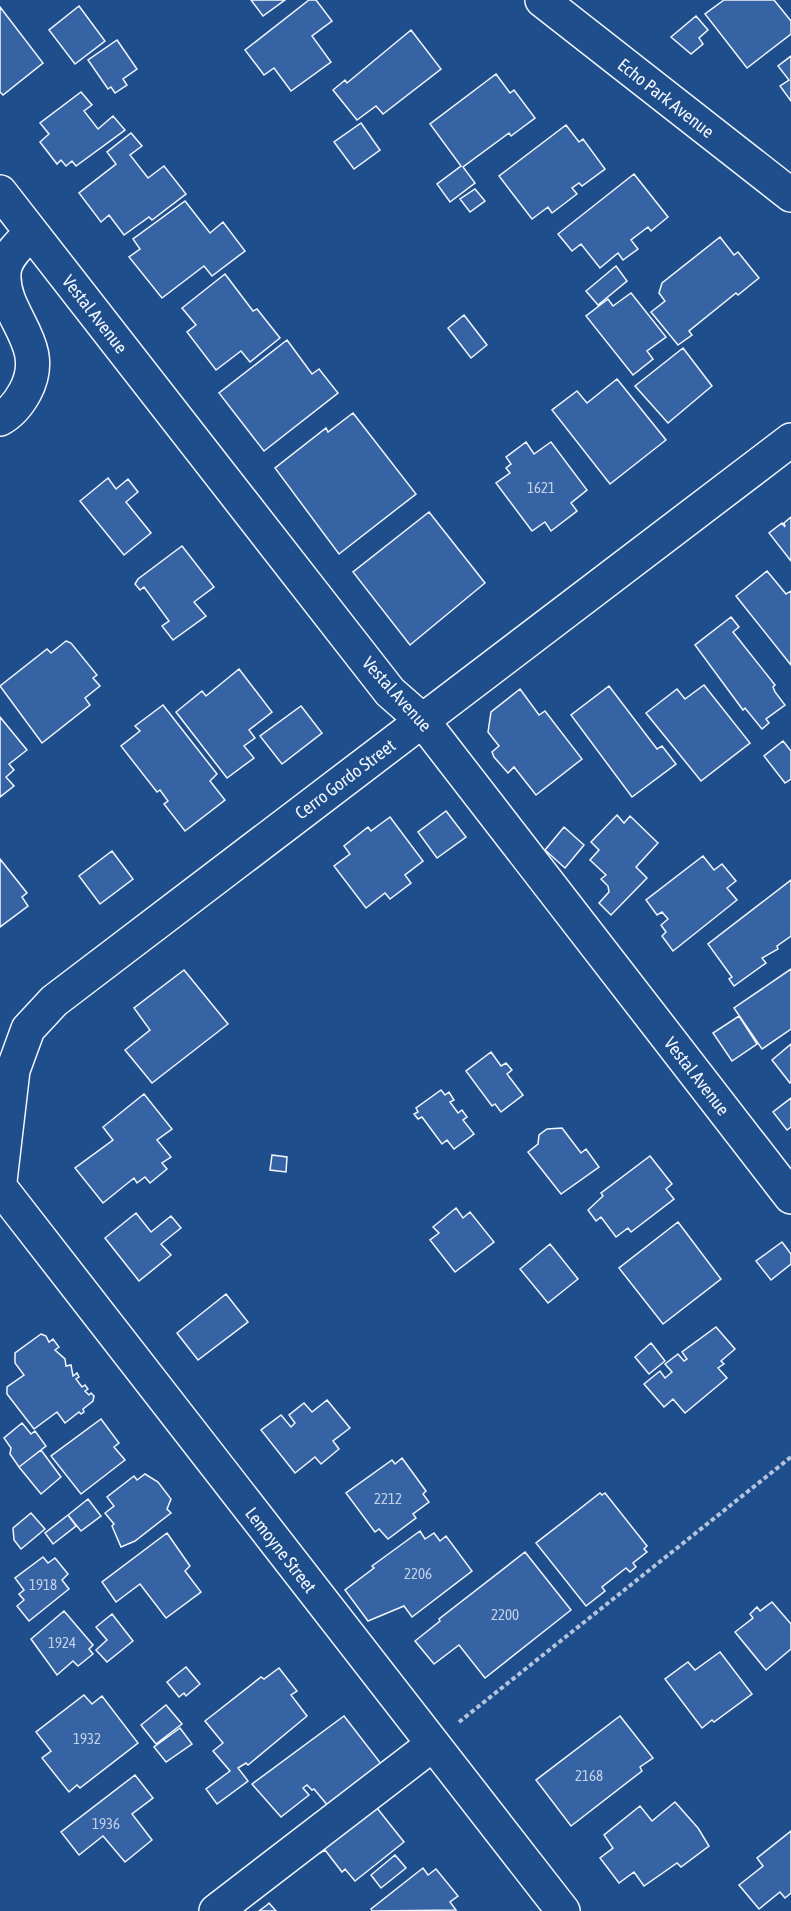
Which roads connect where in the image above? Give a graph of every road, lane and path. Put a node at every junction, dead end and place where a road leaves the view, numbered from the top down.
1 (542, 0) edge
2 (0, 192) edge
3 (791, 195) edge
4 (31, 232) junction
5 (0, 419) edge
6 (791, 440) edge
7 (422, 720) junction
8 (0, 1180) edge
9 (0, 1187) edge
10 (791, 1197) edge
11 (791, 1456) edge
12 (442, 1736) junction
13 (216, 1911) edge
14 (563, 1911) edge

1 - 3 street, Echo Park Avenue
2 - 4 street, Vestal Avenue
4 - 5 street
4 - 7 street, Vestal Avenue
6 - 7 street, Cerro Gordo Street
7 - 8 street, Cerro Gordo Street
7 - 10 street, Vestal Avenue
9 - 12 street, Lemoyne Street
11 - 12 path
12 - 13 street
12 - 14 street, Lemoyne Street

